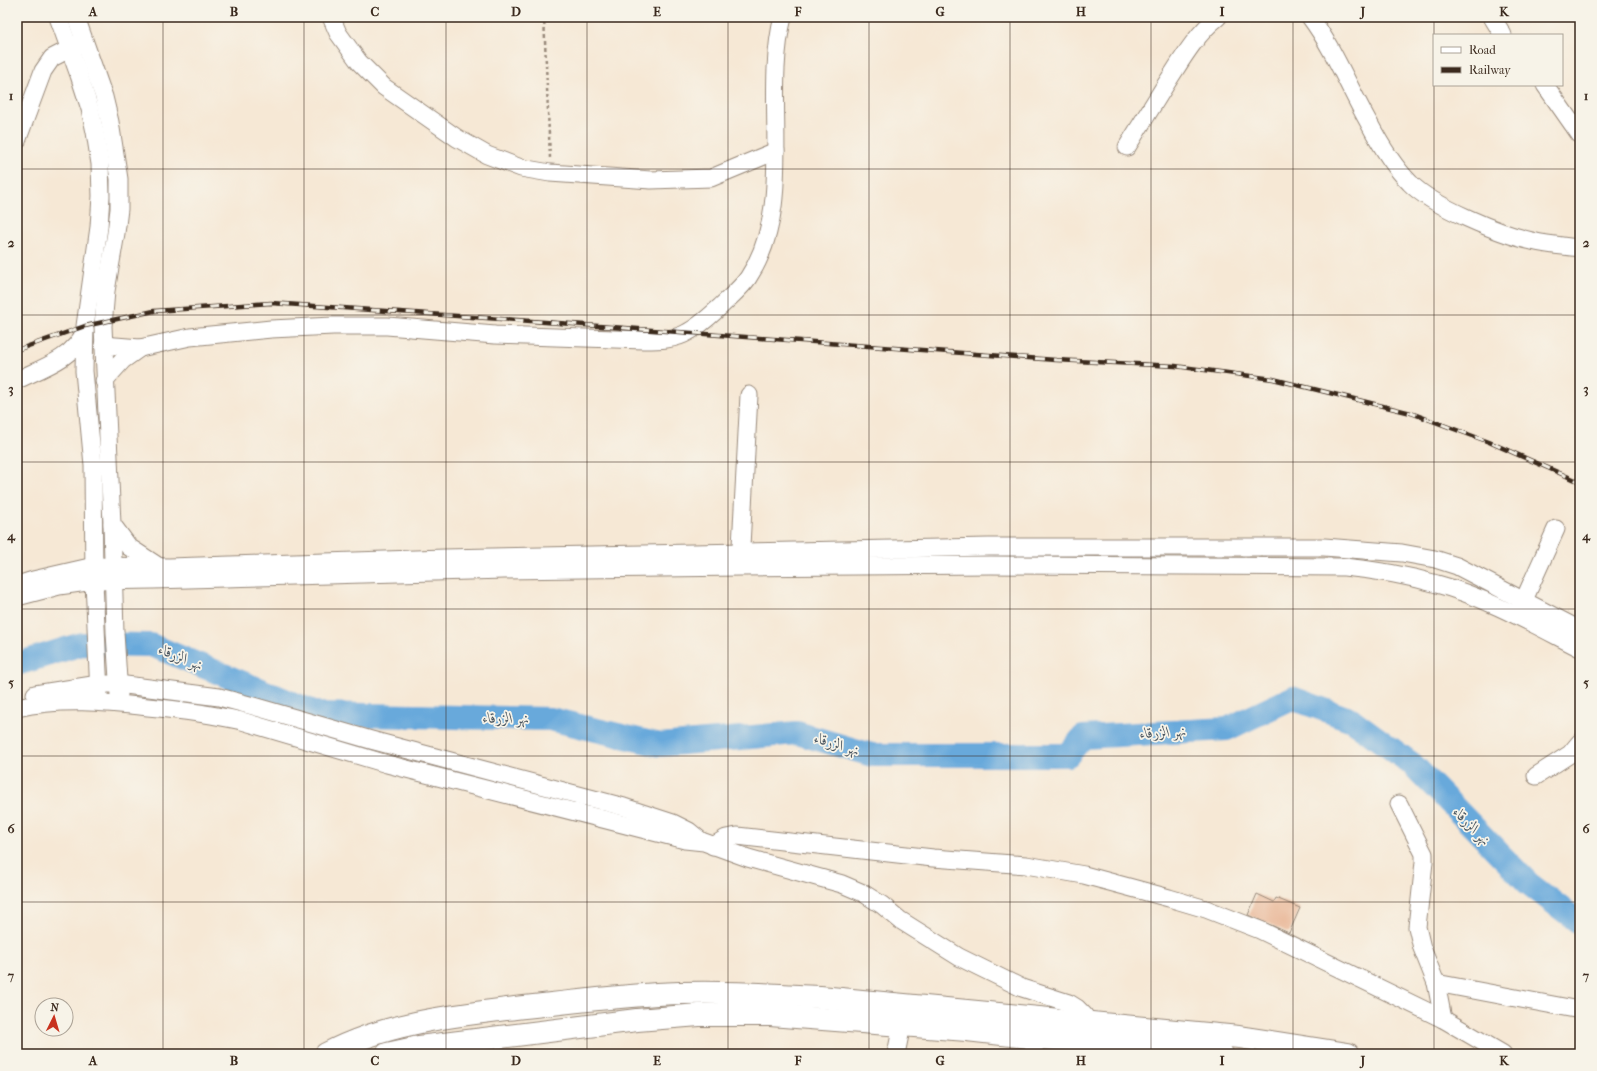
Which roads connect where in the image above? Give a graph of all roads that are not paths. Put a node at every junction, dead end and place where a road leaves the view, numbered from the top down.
1 (58, 17) edge
2 (76, 17) edge
3 (331, 17) edge
4 (782, 17) edge
5 (1218, 17) edge
6 (1310, 17) edge
7 (1492, 17) edge
8 (1502, 34) edge
9 (77, 45) junction
10 (1546, 86) edge
11 (1580, 135) edge
12 (17, 141) edge
13 (1127, 147) dead end
14 (776, 152) junction
15 (1580, 248) edge
16 (103, 326) junction
17 (86, 329) junction
18 (103, 345) junction
19 (140, 348) junction
20 (59, 360) junction
21 (84, 370) junction
22 (17, 380) edge
23 (104, 381) junction
24 (749, 395) dead end
25 (112, 524) junction
26 (1556, 529) dead end
27 (989, 547) junction
28 (739, 560) junction
29 (991, 564) junction
30 (94, 573) junction
31 (113, 573) junction
32 (156, 573) junction
33 (17, 585) edge
34 (17, 597) edge
35 (1523, 600) junction
36 (114, 610) junction
37 (1517, 616) junction
38 (1580, 630) edge
39 (1580, 648) edge
40 (99, 684) junction
41 (118, 684) junction
42 (17, 699) edge
43 (100, 702) junction
44 (119, 704) junction
45 (17, 708) edge
46 (1580, 742) edge
47 (1536, 776) dead end
48 (1400, 804) dead end
49 (708, 844) junction
50 (1436, 983) junction
51 (1022, 988) junction
52 (1580, 1010) edge
53 (1019, 1017) junction
54 (1443, 1019) junction
55 (902, 1025) junction
56 (1088, 1033) junction
57 (1035, 1046) edge
58 (1238, 1046) edge
59 (1120, 1048) edge
60 (326, 1054) edge
61 (387, 1054) edge
62 (896, 1054) edge
63 (1222, 1054) edge
64 (1348, 1054) edge
65 (1503, 1054) edge

1 - 9 street
2 - 9 street
3 - 14 street
4 - 14 street
5 - 13 street
6 - 15 street
7 - 8 street
9 - 12 street
9 - 16 street
9 - 17 street
10 - 11 street
14 - 19 street
16 - 17 street
16 - 18 street
17 - 20 street
17 - 21 street
18 - 19 street
18 - 23 street
19 - 23 street
20 - 21 street
20 - 22 street
21 - 30 street
23 - 25 street
24 - 28 street
25 - 31 street
25 - 32 street
26 - 35 street
27 - 28 street
27 - 29 street
27 - 35 street
28 - 29 street
28 - 32 street
29 - 37 street
30 - 31 street
30 - 33 street
30 - 34 street
30 - 40 street
31 - 32 street
31 - 36 street
32 - 36 street
35 - 37 street
35 - 38 street
36 - 41 street
37 - 39 street
40 - 41 street
40 - 42 street
40 - 43 street
41 - 44 street
41 - 49 street
43 - 44 street
43 - 45 street
44 - 49 street
46 - 47 street
48 - 50 street
49 - 51 street
49 - 54 street
50 - 52 street
50 - 54 street
51 - 53 street
51 - 56 street
53 - 56 main road
53 - 60 main road
54 - 65 street
55 - 57 main road
55 - 61 main road
55 - 62 street
56 - 57 main road
56 - 58 main road
56 - 59 main road
58 - 64 main road
59 - 63 main road

